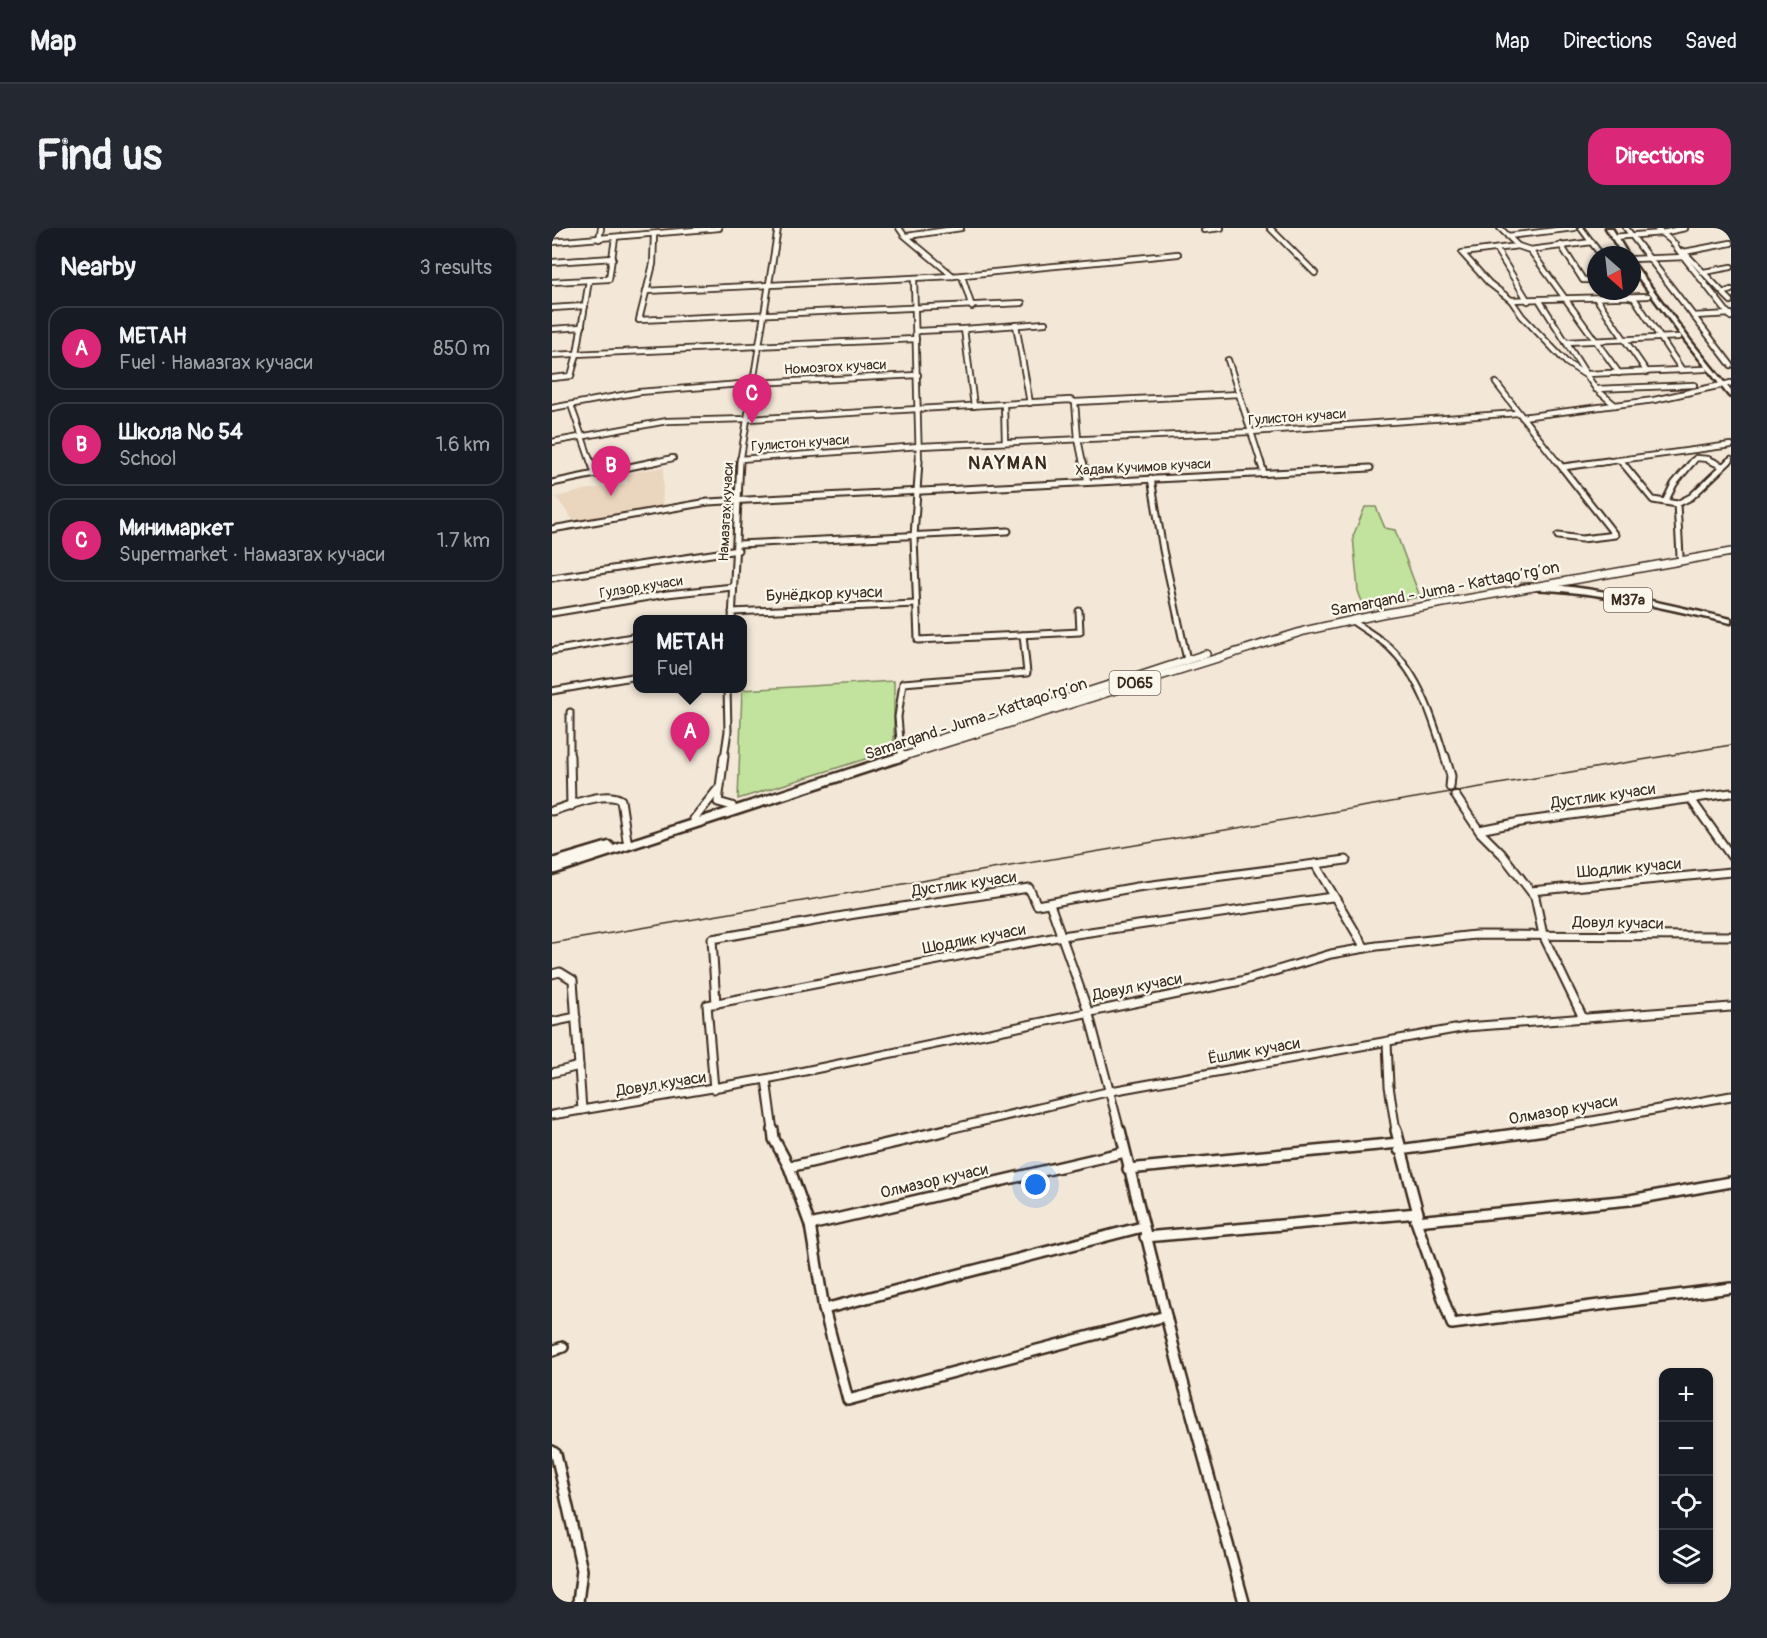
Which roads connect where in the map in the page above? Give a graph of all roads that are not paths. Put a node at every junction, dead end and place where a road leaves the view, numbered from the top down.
1 (601, 228) edge
2 (719, 228) edge
3 (778, 228) edge
4 (900, 228) edge
5 (938, 228) edge
6 (961, 228) edge
7 (1221, 228) edge
8 (1270, 228) edge
9 (1500, 228) edge
10 (1574, 228) edge
11 (1581, 228) edge
12 (1626, 228) edge
13 (1656, 228) edge
14 (1685, 228) edge
15 (1204, 230) dead end
16 (1608, 232) edge
17 (1662, 233) junction
18 (654, 234) junction
19 (904, 235) junction
20 (1631, 235) junction
21 (1508, 236) junction
22 (615, 238) junction
23 (599, 239) junction
24 (552, 242) edge
25 (1592, 242) junction
26 (1731, 243) edge
27 (1561, 245) junction
28 (1518, 246) junction
29 (1595, 246) edge
30 (1615, 246) edge
31 (1618, 246) edge
32 (1496, 249) junction
33 (1530, 250) junction
34 (1178, 254) dead end
35 (1685, 255) junction
36 (613, 258) junction
37 (1641, 258) edge
38 (1650, 258) junction
39 (552, 262) edge
40 (1731, 267) edge
41 (1704, 272) junction
42 (1315, 273) dead end
43 (953, 276) junction
44 (962, 276) junction
45 (1641, 277) edge
46 (914, 279) junction
47 (589, 280) junction
48 (1587, 280) edge
49 (552, 282) edge
50 (769, 285) junction
51 (1641, 286) edge
52 (1731, 290) edge
53 (646, 291) junction
54 (1723, 293) junction
55 (1641, 295) edge
56 (1648, 296) junction
57 (1587, 298) edge
58 (1563, 299) junction
59 (1511, 300) junction
60 (1597, 300) edge
61 (1635, 300) edge
62 (1528, 301) junction
63 (1540, 301) junction
64 (1731, 301) edge
65 (1022, 303) dead end
66 (585, 306) junction
67 (972, 307) junction
68 (552, 309) edge
69 (916, 309) junction
70 (764, 315) junction
71 (1730, 315) edge
72 (1693, 316) junction
73 (1045, 323) dead end
74 (1016, 326) junction
75 (582, 327) junction
76 (552, 328) edge
77 (963, 329) junction
78 (916, 331) junction
79 (1679, 337) junction
80 (1659, 338) junction
81 (916, 339) junction
82 (1598, 340) junction
83 (1625, 340) junction
84 (1566, 342) junction
85 (760, 346) junction
86 (577, 354) junction
87 (552, 355) edge
88 (1228, 360) dead end
89 (1731, 365) edge
90 (1705, 369) junction
91 (1682, 370) junction
92 (1647, 372) junction
93 (1619, 373) junction
94 (918, 375) junction
95 (1586, 375) junction
96 (552, 378) edge
97 (754, 383) junction
98 (1496, 383) dead end
99 (1731, 383) edge
100 (1694, 385) dead end
101 (1720, 385) junction
102 (1596, 389) junction
103 (1239, 394) junction
104 (1731, 395) edge
105 (1731, 401) edge
106 (1030, 402) junction
107 (1075, 402) junction
108 (1004, 404) junction
109 (571, 405) junction
110 (1615, 405) junction
111 (974, 406) junction
112 (552, 408) edge
113 (919, 409) junction
114 (1520, 415) junction
115 (748, 419) junction
116 (1250, 432) junction
117 (583, 436) junction
118 (1078, 439) junction
119 (552, 442) edge
120 (1005, 442) junction
121 (1731, 445) edge
122 (920, 446) junction
123 (673, 458) dead end
124 (740, 459) junction
125 (1731, 459) edge
126 (1620, 460) junction
127 (1563, 466) junction
128 (1722, 466) junction
129 (1370, 468) dead end
130 (1264, 473) junction
131 (596, 474) junction
132 (1151, 478) junction
133 (1088, 482) junction
134 (552, 483) edge
135 (918, 492) junction
136 (738, 501) junction
137 (1665, 502) junction
138 (1677, 504) junction
139 (552, 529) edge
140 (1008, 531) dead end
141 (1558, 536) dead end
142 (914, 537) junction
143 (738, 547) junction
144 (1731, 547) edge
145 (1731, 552) edge
146 (1680, 556) junction
147 (552, 578) edge
148 (733, 587) junction
149 (1524, 588) junction
150 (916, 604) junction
151 (1079, 611) dead end
152 (732, 612) joint
153 (552, 613) edge
154 (1351, 620) junction
155 (1731, 621) edge
156 (1023, 635) junction
157 (633, 637) edge
158 (552, 651) edge
159 (1186, 660) junction
160 (633, 677) edge
161 (1120, 685) junction
162 (552, 691) edge
163 (727, 693) edge
164 (570, 712) dead end
165 (946, 740) junction
166 (901, 752) junction
167 (1450, 787) dead end
168 (718, 789) junction
169 (1731, 793) edge
170 (1455, 795) dead end
171 (1690, 798) junction
172 (572, 806) junction
173 (732, 806) junction
174 (552, 812) edge
175 (694, 819) junction
176 (1479, 830) junction
177 (627, 840) junction
178 (1731, 856) edge
179 (1346, 860) dead end
180 (552, 863) edge
181 (1315, 864) junction
182 (552, 870) edge
183 (1731, 872) edge
184 (1530, 891) junction
185 (1332, 897) junction
186 (1050, 904) junction
187 (1543, 935) junction
188 (1062, 936) junction
189 (1731, 936) edge
190 (1365, 948) junction
191 (552, 974) edge
192 (716, 1004) junction
193 (1731, 1007) edge
194 (1088, 1011) junction
195 (576, 1017) junction
196 (1583, 1018) junction
197 (552, 1022) edge
198 (1387, 1042) junction
199 (579, 1066) junction
200 (552, 1073) edge
201 (766, 1079) junction
202 (714, 1089) junction
203 (1111, 1091) junction
204 (1731, 1096) edge
205 (582, 1110) junction
206 (552, 1115) edge
207 (1399, 1147) junction
208 (1125, 1152) junction
209 (789, 1167) junction
210 (1128, 1169) junction
211 (1731, 1182) edge
212 (1417, 1217) junction
213 (810, 1225) junction
214 (1142, 1227) junction
215 (1145, 1237) junction
216 (1731, 1288) edge
217 (824, 1309) junction
218 (1166, 1316) junction
219 (563, 1347) dead end
220 (552, 1351) edge
221 (552, 1451) edge
222 (578, 1602) edge
223 (1244, 1602) edge

1 - 23 street
2 - 18 street
3 - 50 street, Намазгах кучаси
4 - 19 street
5 - 19 street
6 - 19 street
7 - 15 street
8 - 42 street
9 - 21 street
10 - 21 street
11 - 25 street
12 - 20 street
13 - 17 street
14 - 17 street
16 - 20 street
16 - 30 highway
16 - 31 highway
17 - 20 street
17 - 35 street
18 - 22 street
18 - 53 street
19 - 43 street
20 - 38 street
21 - 28 street
22 - 23 street
22 - 36 street
23 - 24 street
25 - 27 street
25 - 29 street
26 - 35 street
27 - 33 street
27 - 48 street
28 - 32 street
28 - 33 street
32 - 59 street
32 - 62 street
33 - 58 street
34 - 44 street
35 - 38 street
35 - 41 street
35 - 71 street
36 - 39 street
36 - 47 street
37 - 38 street
38 - 72 street
40 - 41 street
41 - 54 street
43 - 44 street
43 - 46 street
44 - 67 street
45 - 101 highway
46 - 50 street
46 - 69 street
47 - 49 street
47 - 66 street
50 - 53 street
50 - 70 street, Намазгах кучаси
51 - 56 highway
52 - 54 street
53 - 70 street
54 - 64 street
55 - 56 street
56 - 79 highway
57 - 58 street
58 - 63 street
58 - 82 street
59 - 62 street
59 - 95 street
60 - 83 street
61 - 80 street
62 - 63 street
63 - 84 street
65 - 67 street
66 - 68 street
66 - 75 street
67 - 69 street
69 - 70 street
69 - 78 street
70 - 85 street, Намазгах кучаси
71 - 72 street
72 - 89 street
73 - 74 street
74 - 77 street
74 - 106 street
75 - 76 street
75 - 86 street
77 - 78 street
77 - 111 street
78 - 81 street
79 - 80 street
79 - 90 highway
80 - 83 street
80 - 91 street
81 - 85 street
81 - 94 street
82 - 83 street
82 - 84 street
82 - 93 street
83 - 92 street
84 - 95 street
85 - 86 street
85 - 97 street, Намазгах кучаси
86 - 87 street
86 - 96 street
88 - 103 street
90 - 91 street
90 - 101 highway
91 - 92 street
92 - 93 street
93 - 95 street
94 - 97 street, Номозгох кучаси
94 - 113 street
95 - 102 street
97 - 109 street, Номозгох кучаси
97 - 115 street, Намазгах кучаси
98 - 114 street
99 - 101 street, Гулистон кучаси
100 - 102 street
101 - 104 highway
101 - 105 highway
101 - 110 street, Гулистон кучаси
102 - 110 street
103 - 107 street, Гулистон кучаси
103 - 116 street
106 - 107 street, Гулистон кучаси
106 - 108 street, Гулистон кучаси
107 - 118 street
108 - 111 street, Гулистон кучаси
108 - 120 street
109 - 112 street, Номозгох кучаси
109 - 117 street
110 - 114 street, Гулистон кучаси
111 - 113 street, Гулистон кучаси
113 - 115 street, Гулистон кучаси
113 - 122 street
114 - 116 street, Гулистон кучаси
114 - 127 street
115 - 117 street, Гулистон кучаси
115 - 124 street, Намазгах кучаси
116 - 118 street, Гулистон кучаси
116 - 130 street
117 - 119 street, Гулистон кучаси
117 - 131 street
118 - 120 street, Гулистон кучаси
118 - 133 street
120 - 122 street, Гулистон кучаси
121 - 126 street
122 - 124 street, Гулистон кучаси
122 - 135 street
123 - 131 street
124 - 136 street, Намазгах кучаси
125 - 128 street
126 - 127 street
126 - 137 street
127 - 141 street
128 - 137 street
128 - 138 street
129 - 130 street, Хадам Кучимов кучаси
130 - 132 street, Хадам Кучимов кучаси
131 - 134 street
132 - 133 street, Хадам Кучимов кучаси
132 - 159 street
133 - 135 street, Хадам Кучимов кучаси
135 - 136 street, Хадам Кучимов кучаси
135 - 142 street
136 - 139 street, Хадам Кучимов кучаси
136 - 143 street, Намазгах кучаси
137 - 138 street
138 - 146 street
140 - 142 street
142 - 143 street
142 - 150 street
143 - 147 street
143 - 148 street, Намазгах кучаси
144 - 146 main road, Samarqand - Juma - Kattaqo‘rg‘on / D065
145 - 149 main road, Samarqand - Juma - Kattaqo‘rg‘on / D065
146 - 159 main road, Samarqand - Juma - Kattaqo‘rg‘on / D065
148 - 152 street, Намазгах кучаси
148 - 153 street, Гулзор кучаси
149 - 154 main road, Samarqand - Juma - Kattaqo‘rg‘on / D065
149 - 155 highway, M37a
150 - 152 street, Бунёдкор кучаси
150 - 156 street
151 - 156 street
154 - 161 main road, Samarqand - Juma - Kattaqo‘rg‘on / D065
154 - 167 street
156 - 166 street
157 - 158 street
159 - 161 main road, Samarqand - Juma - Kattaqo‘rg‘on / D065
160 - 162 street
161 - 165 main road, Samarqand - Juma - Kattaqo‘rg‘on / D065
163 - 168 street
164 - 172 street
165 - 166 main road, Samarqand - Juma - Kattaqo‘rg‘on / D065
165 - 182 main road, Samarqand - Juma - Kattaqo‘rg‘on / D065
166 - 173 main road, Samarqand - Juma - Kattaqo‘rg‘on / D065
168 - 173 street
168 - 175 street
169 - 171 street, Дустлик кучаси
170 - 176 street
171 - 176 street, Дустлик кучаси
171 - 178 street
172 - 174 street
172 - 177 street
173 - 175 main road, Samarqand - Juma - Kattaqo‘rg‘on / D065
175 - 177 main road, Samarqand - Juma - Kattaqo‘rg‘on / D065
176 - 184 street
177 - 180 main road, Samarqand - Juma - Kattaqo‘rg‘on / D065
179 - 181 street
181 - 185 street
181 - 186 street
183 - 184 street, Шодлик кучаси
184 - 187 street
185 - 188 street, Шодлик кучаси
185 - 190 street
186 - 188 street
186 - 192 street, Дустлик кучаси
187 - 189 street, Довул кучаси
187 - 190 street, Довул кучаси
187 - 196 street
188 - 192 street, Шодлик кучаси
188 - 194 street
190 - 194 street, Довул кучаси
191 - 195 street
192 - 202 street
193 - 196 street, Ёшлик кучаси
194 - 201 street, Довул кучаси
194 - 203 street
195 - 197 street
195 - 199 street
196 - 198 street, Ёшлик кучаси
198 - 203 street, Ёшлик кучаси
198 - 207 street
199 - 200 street
199 - 205 street
201 - 202 street, Довул кучаси
201 - 209 street
202 - 205 street, Довул кучаси
203 - 208 street
203 - 209 street, Ёшлик кучаси
204 - 207 street, Олмазор кучаси
205 - 206 street, Довул кучаси
207 - 210 street, Олмазор кучаси
207 - 212 street
208 - 210 street
208 - 213 street, Олмазор кучаси
209 - 213 street
210 - 214 street
211 - 212 street
212 - 215 street
212 - 216 street
213 - 217 street
214 - 215 street
214 - 217 street
215 - 218 street
217 - 218 street
218 - 223 street
219 - 220 street
221 - 222 street

